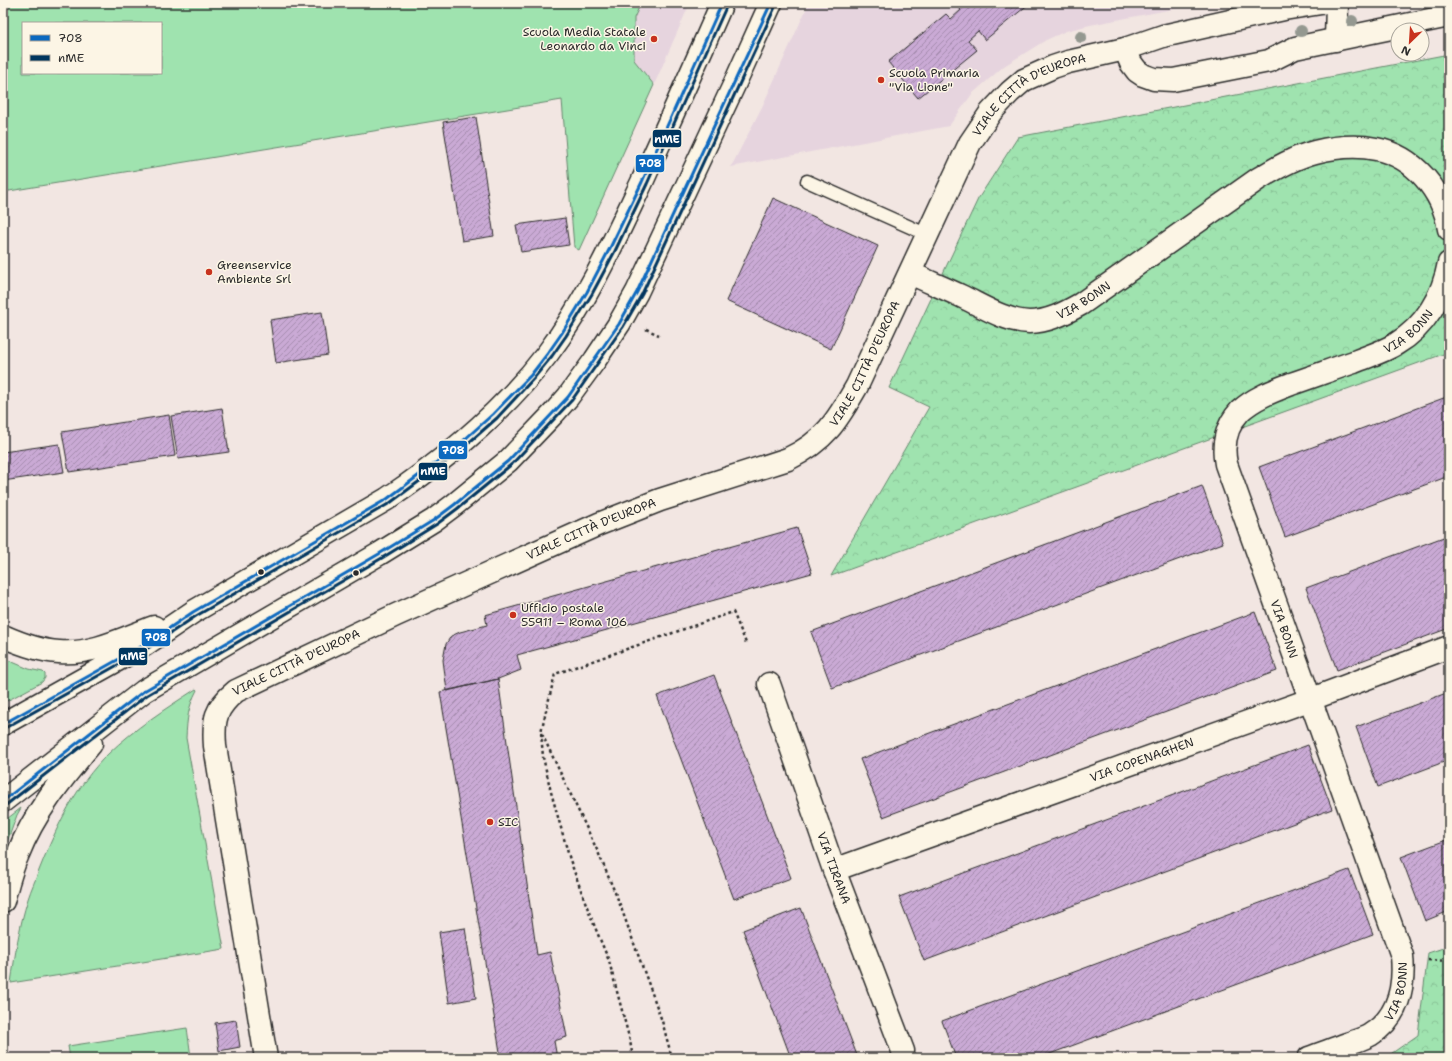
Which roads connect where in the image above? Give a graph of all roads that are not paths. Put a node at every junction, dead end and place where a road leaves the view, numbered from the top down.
1 (722, 3) edge
2 (771, 3) edge
3 (1321, 3) edge
4 (1337, 3) edge
5 (1449, 16) edge
6 (1336, 40) junction
7 (1125, 49) junction
8 (807, 181) dead end
9 (1449, 229) edge
10 (928, 235) junction
11 (1449, 263) edge
12 (910, 273) junction
13 (193, 612) junction
14 (3, 636) edge
15 (1449, 647) edge
16 (769, 684) dead end
17 (1309, 700) junction
18 (121, 708) junction
19 (3, 724) edge
20 (3, 801) edge
21 (834, 870) junction
22 (3, 901) edge
23 (903, 1051) dead end
24 (266, 1058) edge
25 (1309, 1058) edge

1 - 13 street
2 - 18 street
3 - 7 street, VIALE CITTÀ D'EUROPA
4 - 6 street
5 - 6 street
6 - 7 street
7 - 10 street, VIALE CITTÀ D'EUROPA
8 - 10 lane
9 - 12 street, VIA BONN
10 - 12 street, VIALE CITTÀ D'EUROPA
11 - 17 street, VIA BONN
12 - 24 street, VIALE CITTÀ D'EUROPA
13 - 14 street
13 - 19 street
15 - 17 street, VIA COPENAGHEN
16 - 21 street, VIA TIRANA
17 - 21 street, VIA COPENAGHEN
17 - 25 street, VIA BONN
18 - 20 street
18 - 22 street
21 - 23 street, VIA TIRANA

